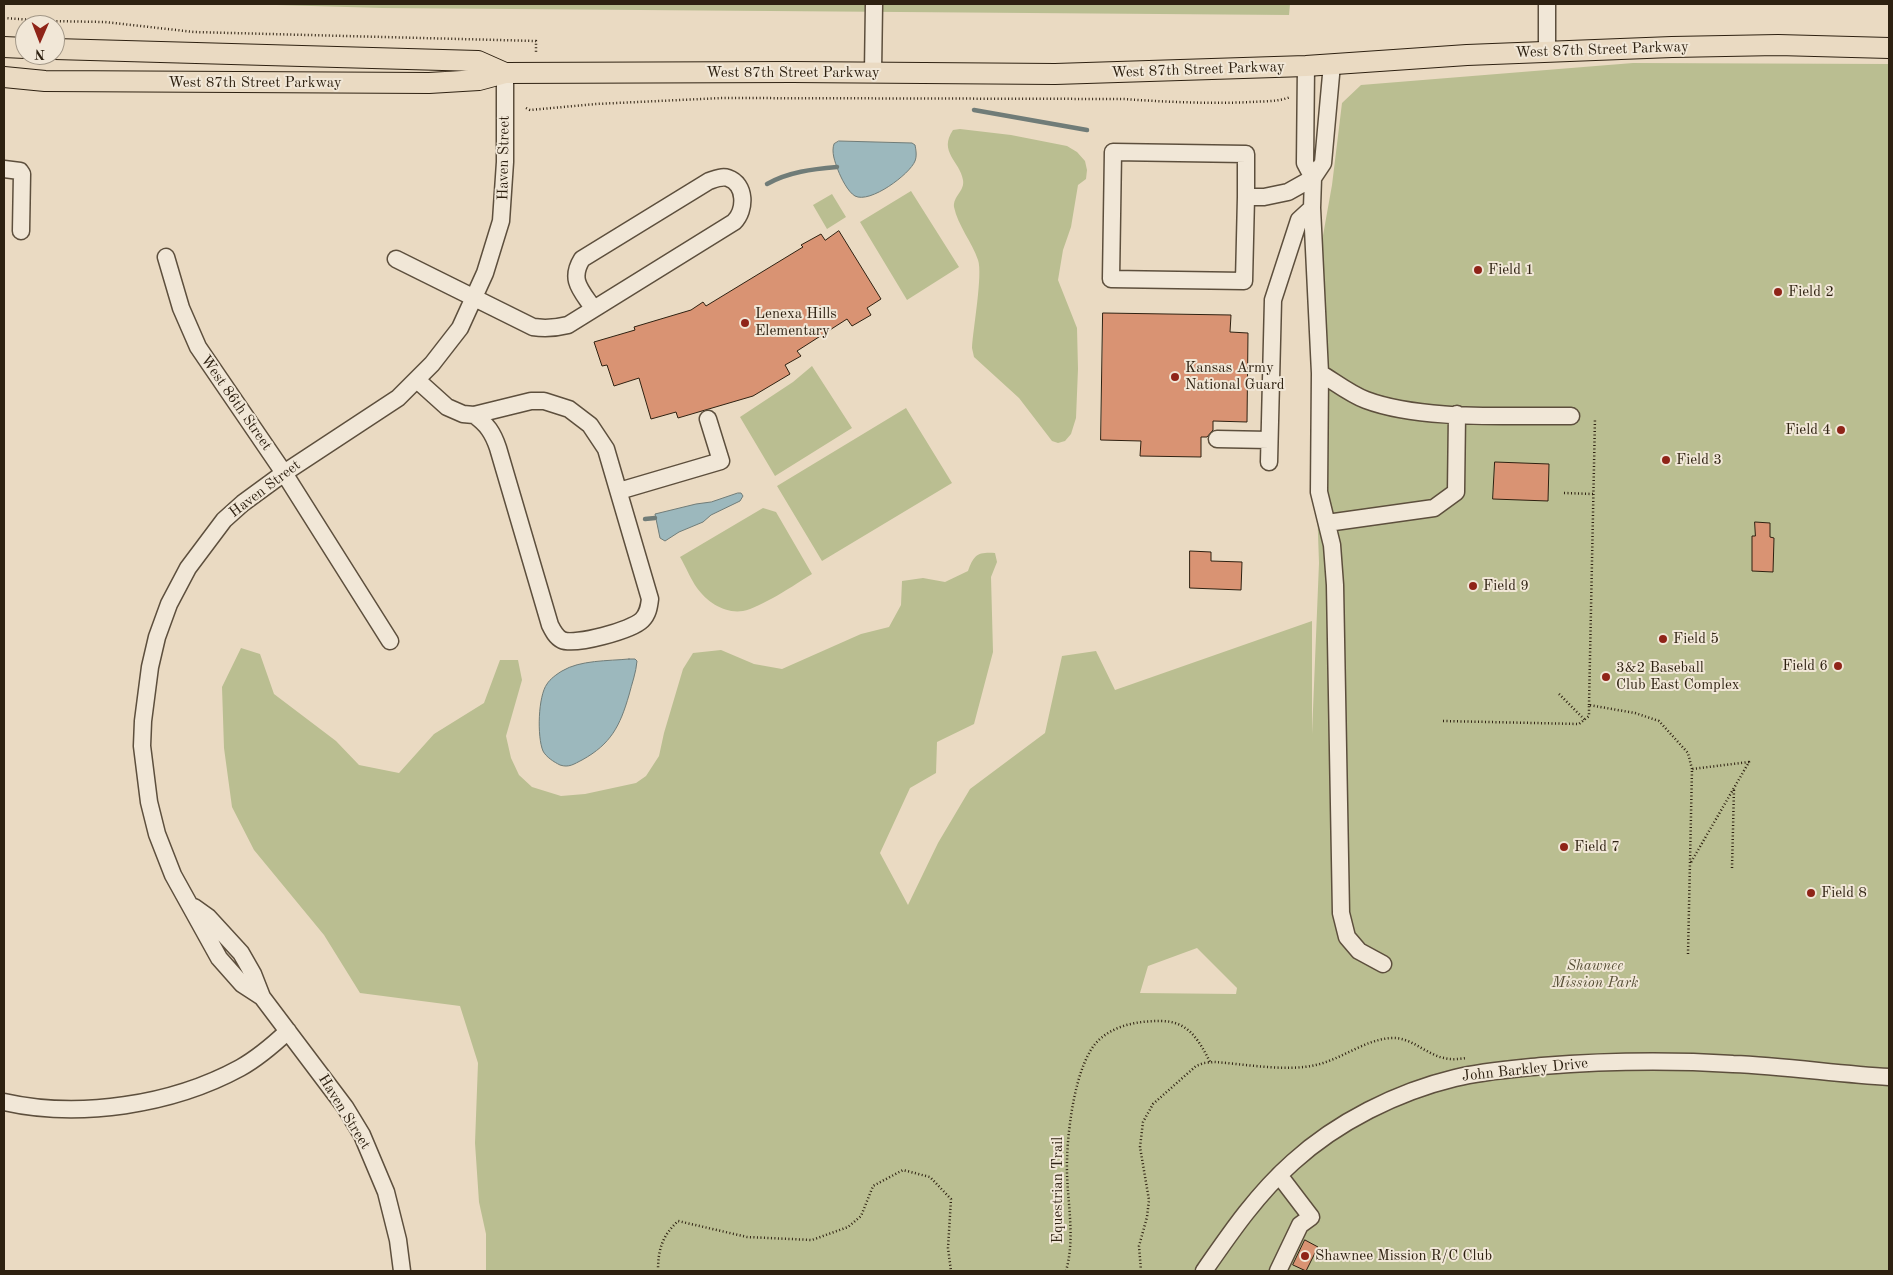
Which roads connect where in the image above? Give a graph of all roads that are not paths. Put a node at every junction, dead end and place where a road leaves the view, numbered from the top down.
1 (874, 4) edge
2 (1547, 4) edge
3 (1889, 48) edge
4 (65, 49) edge
5 (1547, 52) junction
6 (1332, 64) junction
7 (1306, 66) junction
8 (873, 72) junction
9 (505, 74) junction
10 (4, 77) edge
11 (4, 169) edge
12 (1313, 178) junction
13 (1246, 197) junction
14 (1312, 208) junction
15 (21, 231) dead end
16 (166, 257) dead end
17 (396, 259) dead end
18 (474, 298) junction
19 (593, 308) junction
20 (1320, 373) junction
21 (417, 380) junction
22 (1457, 414) junction
23 (474, 415) junction
24 (1570, 416) dead end
25 (708, 419) dead end
26 (1218, 439) dead end
27 (1269, 440) junction
28 (1269, 462) dead end
29 (284, 472) junction
30 (618, 490) junction
31 (1328, 522) junction
32 (390, 641) dead end
33 (1383, 964) dead end
34 (288, 1031) junction
35 (1889, 1077) edge
36 (4, 1102) edge
37 (1279, 1175) junction
38 (402, 1271) edge
39 (1204, 1271) edge
40 (1278, 1271) edge

1 - 8 street
2 - 5 street
3 - 5 main road, West 87th Street Parkway
4 - 9 main road, West 87th Street Parkway
5 - 6 main road, West 87th Street Parkway
6 - 7 main road, West 87th Street Parkway
6 - 12 street
7 - 8 main road, West 87th Street Parkway
7 - 12 street
8 - 9 main road, West 87th Street Parkway
9 - 10 main road, West 87th Street Parkway
9 - 18 street, Haven Street
11 - 15 street
12 - 13 street
12 - 14 street
13 - 13 street
14 - 20 street
14 - 27 street
16 - 29 street, West 86th Street
17 - 18 street
18 - 19 street
18 - 21 street, Haven Street
19 - 19 street
20 - 22 street
20 - 31 street
21 - 23 street
21 - 29 street, Haven Street
22 - 24 street
22 - 31 street
23 - 30 street
23 - 30 street
25 - 30 street
26 - 27 street
27 - 28 street
29 - 32 street, West 86th Street
29 - 34 street, Haven Street
31 - 33 street
34 - 36 street
34 - 38 street, Haven Street
35 - 37 street, John Barkley Drive
37 - 39 street, John Barkley Drive
37 - 40 street

